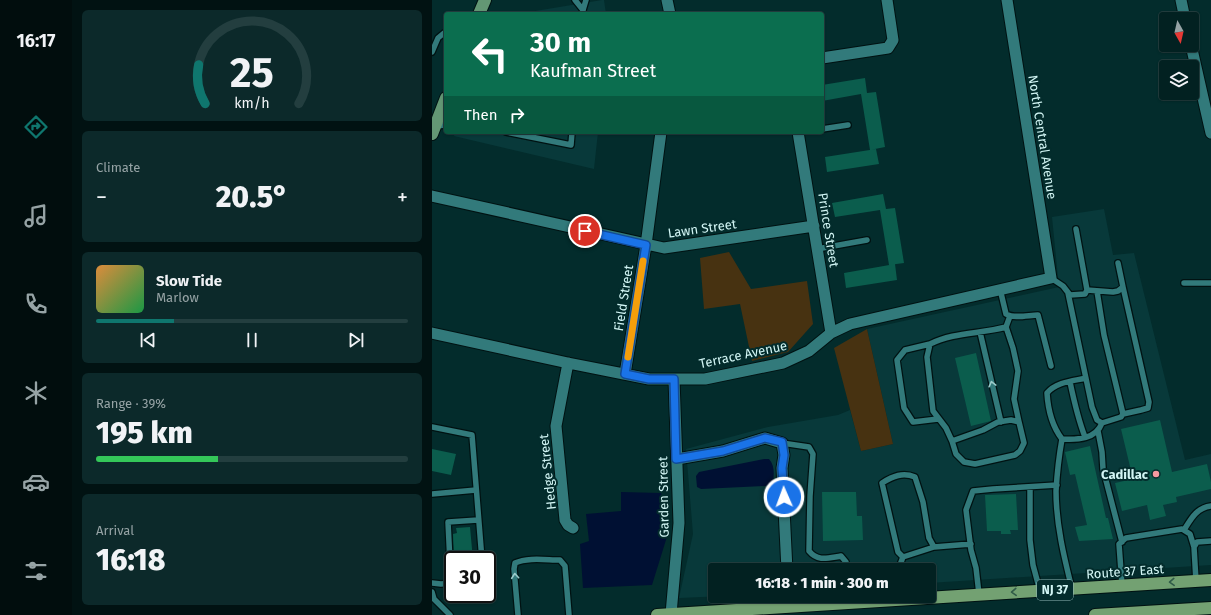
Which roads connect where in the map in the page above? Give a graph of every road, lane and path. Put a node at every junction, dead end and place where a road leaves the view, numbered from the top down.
1 (485, 0) edge
2 (575, 0) edge
3 (586, 0) edge
4 (667, 0) edge
5 (886, 0) edge
6 (1007, 0) edge
7 (1181, 0) edge
8 (480, 12) edge
9 (583, 12) edge
10 (670, 12) edge
11 (1184, 12) edge
12 (444, 33) edge
13 (432, 52) edge
14 (1193, 52) edge
15 (824, 58) edge
16 (444, 107) edge
17 (848, 125) dead end
18 (1210, 126) edge
19 (438, 128) edge
20 (824, 129) edge
21 (516, 134) edge
22 (572, 134) edge
23 (661, 134) edge
24 (801, 134) edge
25 (432, 196) edge
26 (814, 226) junction
27 (1076, 229) dead end
28 (867, 240) dead end
29 (646, 245) junction
30 (817, 248) junction
31 (1118, 263) dead end
32 (1051, 278) junction
33 (1184, 283) dead end
34 (1211, 283) edge
35 (1123, 287) junction
36 (1000, 289) junction
37 (1087, 290) junction
38 (1097, 291) junction
39 (1068, 293) junction
40 (1010, 316) junction
41 (1006, 328) junction
42 (980, 332) junction
43 (432, 333) edge
44 (832, 333) junction
45 (930, 344) junction
46 (568, 363) junction
47 (1051, 366) dead end
48 (625, 374) junction
49 (1086, 378) junction
50 (674, 379) junction
51 (1070, 382) junction
52 (1123, 414) junction
53 (938, 418) junction
54 (1001, 422) junction
55 (1018, 422) junction
56 (1102, 423) junction
57 (432, 427) edge
58 (1098, 431) junction
59 (1085, 437) junction
60 (1062, 439) junction
61 (952, 441) junction
62 (782, 442) junction
63 (676, 459) junction
64 (1057, 485) junction
65 (1030, 487) junction
66 (476, 490) junction
67 (432, 494) edge
68 (1211, 506) edge
69 (478, 520) junction
70 (573, 528) dead end
71 (1184, 530) junction
72 (1211, 541) edge
73 (1122, 542) junction
74 (971, 544) junction
75 (1194, 547) junction
76 (934, 548) junction
77 (450, 551) edge
78 (481, 551) edge
79 (903, 557) junction
80 (787, 563) edge
81 (846, 563) edge
82 (901, 563) edge
83 (1211, 580) edge
84 (1196, 581) junction
85 (432, 583) edge
86 (444, 584) edge
87 (1122, 585) junction
88 (1072, 589) junction
89 (1040, 591) junction
90 (432, 592) edge
91 (979, 594) junction
92 (936, 596) edge
93 (433, 600) edge
94 (770, 603) edge
95 (1211, 608) edge
96 (671, 614) edge
97 (450, 615) edge
98 (518, 615) edge
99 (569, 615) edge
100 (657, 615) edge
101 (1095, 615) edge

1 - 8 main road
2 - 9 lane
3 - 9 lane
4 - 10 street
5 - 15 street
6 - 32 street, North Central Avenue
7 - 11 street
12 - 13 lane
14 - 18 street
16 - 19 main road
17 - 20 lane
21 - 22 lane
23 - 29 street, Field Street
24 - 26 street, Prince Street
25 - 29 street, Lawn Street
26 - 29 street, Lawn Street
26 - 30 street, Prince Street
27 - 37 lane
28 - 30 lane
29 - 48 street, Field Street
30 - 44 street, Prince Street
31 - 35 lane
32 - 36 street, Terrace Avenue
32 - 39 lane
33 - 34 lane
35 - 38 lane
35 - 52 lane
36 - 40 lane
36 - 44 street, Terrace Avenue
37 - 38 lane
37 - 39 lane
38 - 52 lane
39 - 49 lane
40 - 41 lane
40 - 47 lane
41 - 42 lane
41 - 55 lane
42 - 45 lane
54 -> 42 lane
43 - 46 street, Terrace Avenue
44 - 50 street, Terrace Avenue
45 - 53 lane
45 - 53 lane
46 - 48 street, Terrace Avenue
46 - 70 street, Hedge Street
48 - 50 street, Terrace Avenue
49 - 51 lane
49 - 56 lane
50 - 63 street, Garden Street
51 - 59 lane
51 - 60 lane
52 - 56 lane
53 - 61 lane
54 - 55 lane
54 - 61 lane
55 - 61 lane
56 - 58 lane
57 - 66 lane
58 - 59 lane
58 - 73 lane
59 - 60 lane
60 - 64 lane
62 - 63 street
62 - 80 street
62 - 81 lane
63 - 96 street, Garden Street
64 - 65 lane
64 - 88 lane
65 - 74 lane
65 - 89 lane
66 - 67 lane
66 - 69 lane
68 - 71 lane
69 - 77 lane
69 - 78 lane
71 - 73 lane
71 - 75 lane
72 - 75 lane
73 - 87 lane
74 - 76 lane
74 - 91 lane
75 - 84 lane
76 - 79 lane
76 - 79 lane
79 - 82 lane
83 - 84 highway, Route 37 East / NJ 37
84 -> 87 highway, Route 37 East / NJ 37
85 - 86 lane
87 - 88 highway, Route 37 East / NJ 37
88 - 89 highway, Route 37 East / NJ 37
89 -> 91 highway, Route 37 East / NJ 37
90 - 93 lane
91 - 92 highway, Route 37 East / NJ 37
93 - 97 lane
94 - 96 highway, Route 37 East / NJ 37
95 - 101 highway
96 - 100 highway, Route 37 East / NJ 37
98 -> 99 lane

